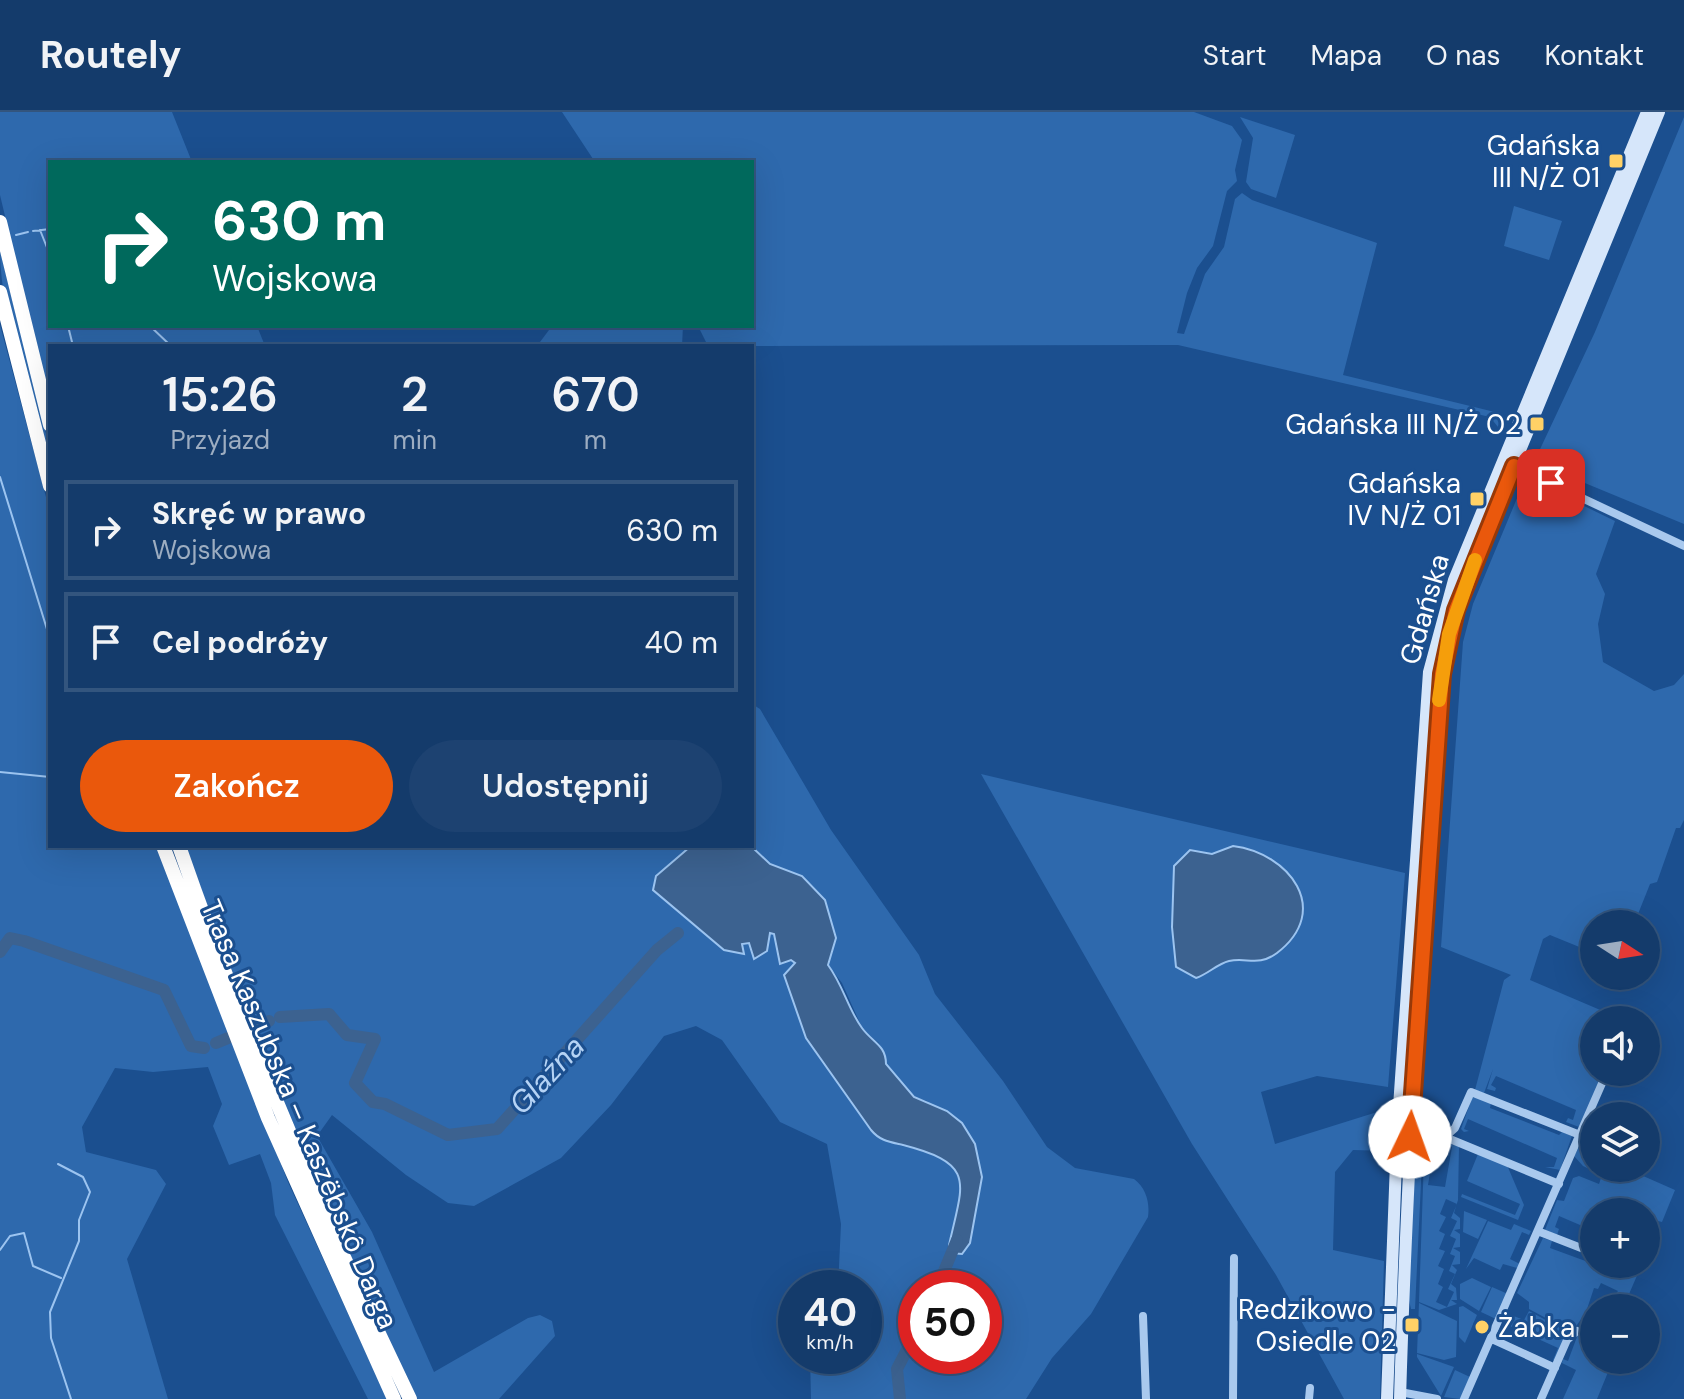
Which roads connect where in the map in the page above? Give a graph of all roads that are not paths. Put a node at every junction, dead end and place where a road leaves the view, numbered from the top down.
1 (1647, 112) edge
2 (1659, 112) edge
3 (0, 222) edge
4 (1581, 270) junction
5 (0, 292) edge
6 (1577, 313) junction
7 (48, 417) edge
8 (1514, 466) junction
9 (48, 478) edge
10 (1684, 546) edge
11 (164, 848) edge
12 (180, 848) edge
13 (233, 1014) junction
14 (249, 1055) junction
15 (1407, 1108) junction
16 (1442, 1135) junction
17 (1580, 1135) joint
18 (1559, 1184) junction
19 (1540, 1232) junction
20 (1580, 1248) edge
21 (1234, 1258) dead end
22 (1143, 1316) dead end
23 (1577, 1331) dead end
24 (1492, 1339) junction
25 (1555, 1368) junction
26 (1310, 1388) dead end
27 (1393, 1395) edge
28 (394, 1399) edge
29 (410, 1399) edge
30 (1146, 1399) edge
31 (1233, 1399) edge
32 (1309, 1399) edge
33 (1437, 1399) edge
34 (1464, 1399) edge
35 (1541, 1399) edge

1 - 4 main road, Gdańska
2 - 6 main road, Gdańska
3 - 7 highway
4 - 6 main road
4 - 15 main road, Gdańska
5 - 9 highway
6 - 8 main road, Gdańska
8 - 10 street
8 - 15 main road, Gdańska
11 - 13 highway, Trasa Kaszubska – Kaszëbskô Darga
12 - 13 highway, Trasa Kaszubska – Kaszëbskô Darga
13 - 14 highway, Trasa Kaszubska – Kaszëbskô Darga
14 - 28 highway, Trasa Kaszubska – Kaszëbskô Darga
14 - 29 highway, Trasa Kaszubska – Kaszëbskô Darga
15 - 16 street
15 - 27 main road
16 - 17 street
16 - 18 street
17 - 18 street
18 - 19 street
19 - 20 street
19 - 24 street
21 - 31 street
22 - 30 street
23 - 25 street
24 - 25 street
24 - 34 street
25 - 35 street
26 - 32 street
27 - 33 street

